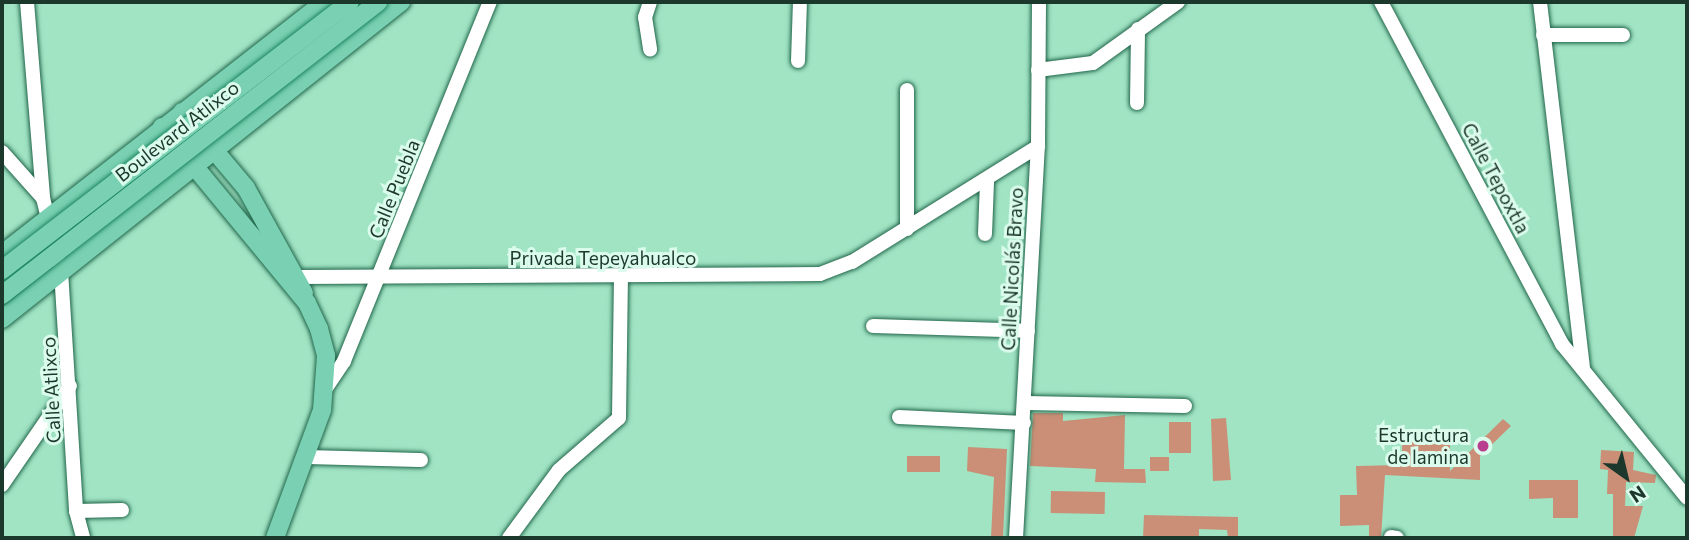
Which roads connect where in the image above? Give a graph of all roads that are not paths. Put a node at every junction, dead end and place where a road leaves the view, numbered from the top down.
1 (27, 2) edge
2 (325, 2) edge
3 (350, 2) edge
4 (378, 2) edge
5 (401, 2) edge
6 (490, 2) edge
7 (650, 2) edge
8 (800, 2) edge
9 (1039, 2) edge
10 (1178, 2) edge
11 (1381, 2) edge
12 (1541, 2) edge
13 (1138, 29) junction
14 (1543, 35) junction
15 (1623, 35) dead end
16 (650, 50) dead end
17 (249, 61) junction
18 (798, 61) dead end
19 (1038, 70) junction
20 (907, 90) dead end
21 (1137, 103) dead end
22 (270, 108) junction
23 (181, 112) junction
24 (162, 127) junction
25 (245, 127) junction
26 (1038, 146) junction
27 (217, 149) junction
28 (2, 152) edge
29 (194, 166) junction
30 (234, 171) junction
31 (987, 181) junction
32 (43, 198) junction
33 (46, 217) junction
34 (907, 229) junction
35 (985, 233) dead end
36 (2, 254) edge
37 (2, 270) edge
38 (61, 271) junction
39 (379, 277) junction
40 (621, 278) junction
41 (294, 281) junction
42 (2, 295) edge
43 (2, 319) edge
44 (873, 326) dead end
45 (1028, 331) junction
46 (1583, 368) junction
47 (70, 386) junction
48 (327, 387) junction
49 (1025, 403) junction
50 (1185, 406) dead end
51 (899, 417) dead end
52 (1024, 424) junction
53 (305, 457) junction
54 (421, 460) dead end
55 (2, 485) edge
56 (1687, 498) edge
57 (122, 510) dead end
58 (76, 511) junction
59 (83, 538) edge
60 (275, 538) edge
61 (509, 538) edge
62 (1016, 538) edge

1 - 32 street, Calle Atlixco
2 - 17 main road
3 - 37 main road, bridge
4 - 42 main road, Boulevard Atlixco, bridge
5 - 22 main road
6 - 39 street, Calle Puebla
7 - 16 street
8 - 18 street
9 - 19 street, Calle Nicolás Bravo
10 - 13 street
11 - 46 street, Calle Tepoxtla
12 - 14 street
13 - 19 street
13 - 21 street
14 - 15 street
14 - 46 street
17 - 22 main road
17 - 23 main road
19 - 26 street, Calle Nicolás Bravo
20 - 34 street
22 - 25 main road
23 - 24 main road
23 - 27 main road
24 - 29 main road
24 - 33 main road
25 - 27 main road
25 - 30 main road
26 - 31 street, Privada Tepeyahualco
26 - 45 street, Calle Nicolás Bravo
27 - 29 main road
27 - 30 main road
28 - 32 street
29 - 38 main road
29 - 41 main road
30 - 41 main road
31 - 34 street, Privada Tepeyahualco
31 - 35 street
32 - 33 street, Calle Atlixco
33 - 36 main road
33 - 38 street, Calle Atlixco
34 - 40 street, Privada Tepeyahualco
38 - 43 main road
38 - 47 street, Calle Atlixco
39 - 40 street, Privada Tepeyahualco
39 - 41 street, Privada Tepeyahualco
39 - 48 street, Calle Puebla
40 - 61 street
41 - 48 main road
44 - 45 street
45 - 49 street, Calle Nicolás Bravo
46 - 56 street, Calle Tepoxtla
47 - 55 street
47 - 58 street, Calle Atlixco
48 - 53 main road
49 - 50 street
49 - 52 street, Calle Nicolás Bravo
51 - 52 street
52 - 62 street, Calle Nicolás Bravo
53 - 54 street
53 - 60 main road
57 - 58 street
58 - 59 street, Calle Atlixco

